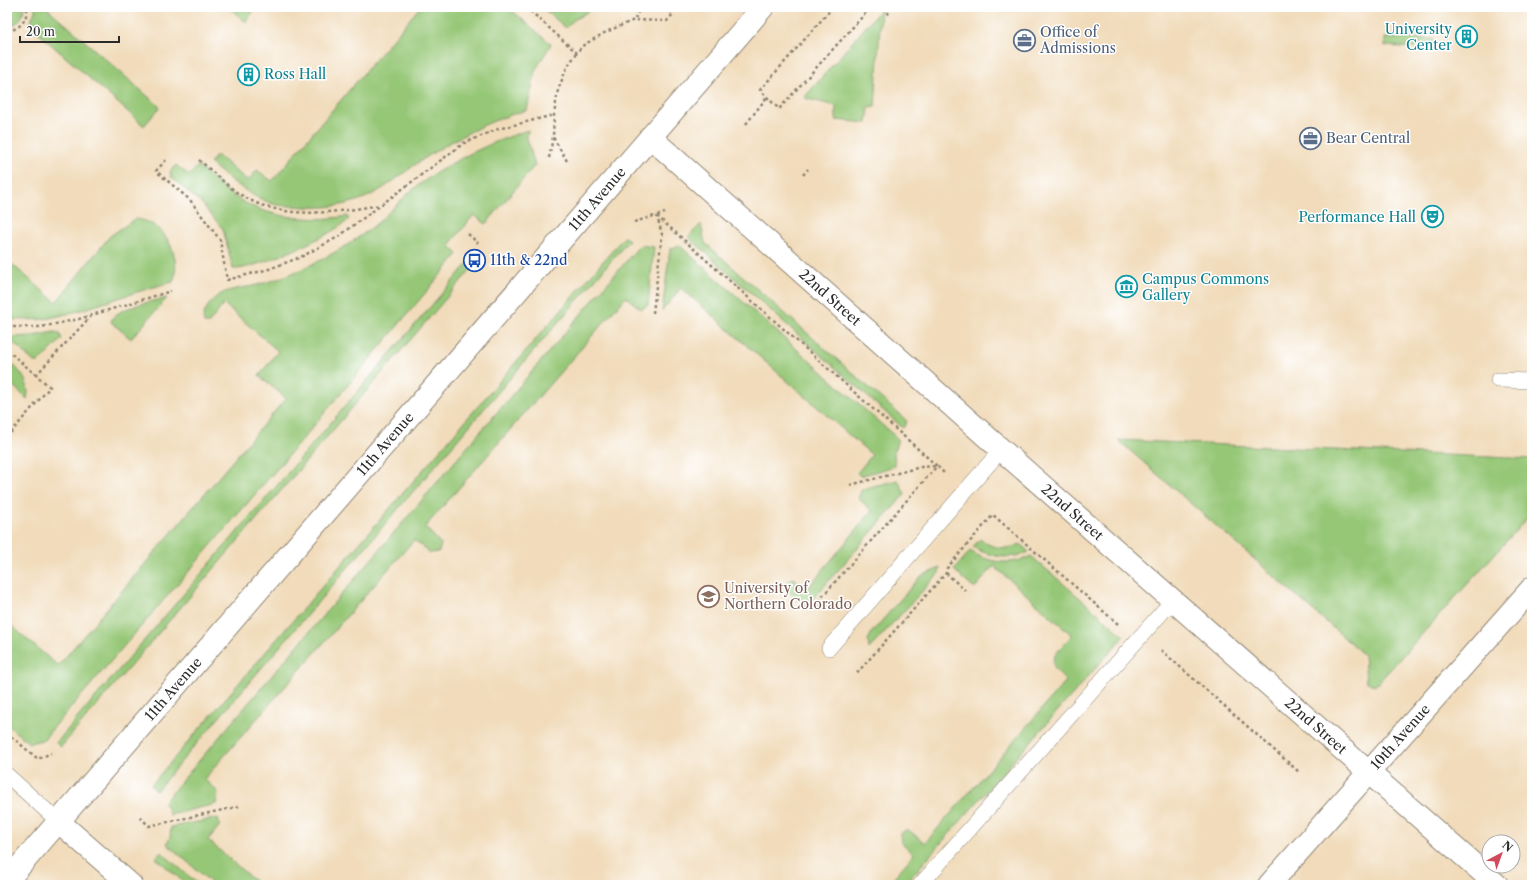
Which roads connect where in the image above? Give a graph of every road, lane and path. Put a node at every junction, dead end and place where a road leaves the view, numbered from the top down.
1 (27, 7) edge
2 (526, 7) edge
3 (640, 7) edge
4 (665, 7) edge
5 (763, 7) edge
6 (833, 7) edge
7 (871, 7) edge
8 (889, 7) edge
9 (888, 15) dead end
10 (634, 20) junction
11 (7, 30) edge
12 (577, 53) junction
13 (767, 97) junction
14 (554, 115) junction
15 (746, 124) dead end
16 (553, 137) junction
17 (650, 137) junction
18 (549, 158) dead end
19 (166, 160) dead end
20 (199, 160) dead end
21 (566, 161) dead end
22 (808, 170) dead end
23 (803, 175) dead end
24 (382, 205) junction
25 (665, 214) dead end
26 (657, 216) junction
27 (634, 222) dead end
28 (468, 234) dead end
29 (478, 243) dead end
30 (171, 291) dead end
31 (653, 313) dead end
32 (92, 315) junction
33 (7, 327) edge
34 (7, 350) edge
35 (36, 375) junction
36 (1498, 380) dead end
37 (1532, 381) edge
38 (7, 437) edge
39 (1001, 450) junction
40 (937, 466) junction
41 (944, 473) dead end
42 (850, 485) dead end
43 (946, 573) junction
44 (1532, 588) edge
45 (967, 592) dead end
46 (1173, 600) junction
47 (812, 608) dead end
48 (1138, 641) junction
49 (1158, 647) dead end
50 (829, 648) dead end
51 (857, 673) dead end
52 (7, 733) edge
53 (51, 752) dead end
54 (1370, 771) junction
55 (1299, 772) dead end
56 (7, 775) edge
57 (241, 806) dead end
58 (140, 817) dead end
59 (58, 821) junction
60 (7, 882) edge
61 (131, 885) edge
62 (920, 885) edge
63 (1269, 885) edge
64 (1497, 885) edge

1 - 11 path
2 - 12 path
3 - 10 path
4 - 10 path
5 - 17 street, 11th Avenue
6 - 13 path
7 - 13 path
8 - 9 path
10 - 12 path
12 - 14 path
13 - 15 path
14 - 16 path
14 - 24 path
16 - 18 path
16 - 21 path
17 - 39 street, 22nd Street
17 - 59 street, 11th Avenue
19 - 24 path
20 - 24 path
22 - 23 path
25 - 26 path
26 - 27 path
26 - 31 path
26 - 40 path
28 - 29 path
30 - 32 path
32 - 33 path
32 - 35 path
34 - 35 path
35 - 38 path
36 - 37 lane
39 - 46 street, 22nd Street
39 - 50 lane
40 - 41 path
40 - 42 path
40 - 47 path
43 - 45 path
43 - 48 path
43 - 51 path
44 - 54 street, 10th Avenue
46 - 48 lane
46 - 54 street, 22nd Street
48 - 62 lane
49 - 55 path
52 - 53 path
54 - 63 street, 10th Avenue
54 - 64 street, 22nd Street
56 - 59 lane
57 - 58 path
59 - 60 street, 11th Avenue
59 - 61 street

